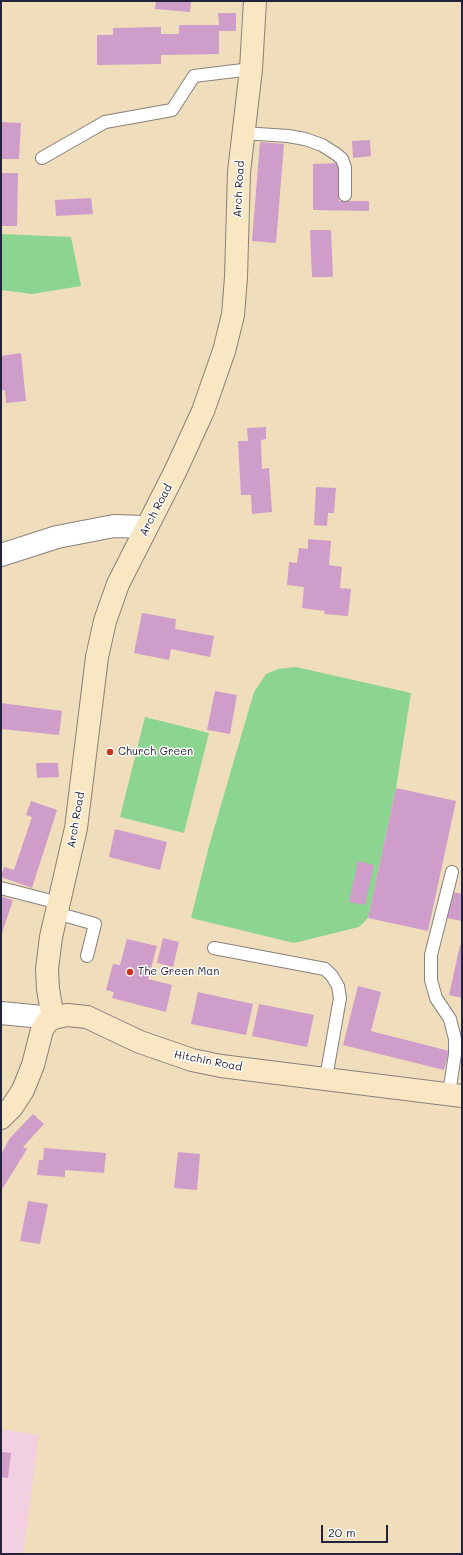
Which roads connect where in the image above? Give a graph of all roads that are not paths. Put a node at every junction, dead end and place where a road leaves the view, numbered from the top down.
1 (255, 1) edge
2 (251, 69) junction
3 (243, 134) junction
4 (42, 158) dead end
5 (345, 195) dead end
6 (146, 527) junction
7 (1, 555) edge
8 (452, 872) dead end
9 (1, 888) edge
10 (57, 908) junction
11 (214, 948) dead end
12 (87, 956) dead end
13 (1, 1013) edge
14 (54, 1018) junction
15 (326, 1078) junction
16 (456, 1094) edge
17 (1, 1118) edge

1 - 2 street, Arch Road
2 - 3 street, Arch Road
2 - 4 lane
3 - 5 lane
3 - 6 street, Arch Road
6 - 7 street
6 - 10 street, Arch Road
8 - 16 lane
9 - 10 lane
10 - 12 lane
10 - 14 street, Arch Road
11 - 15 lane
13 - 14 street
14 - 15 street, Hitchin Road
14 - 17 street
15 - 16 street, Hitchin Road

